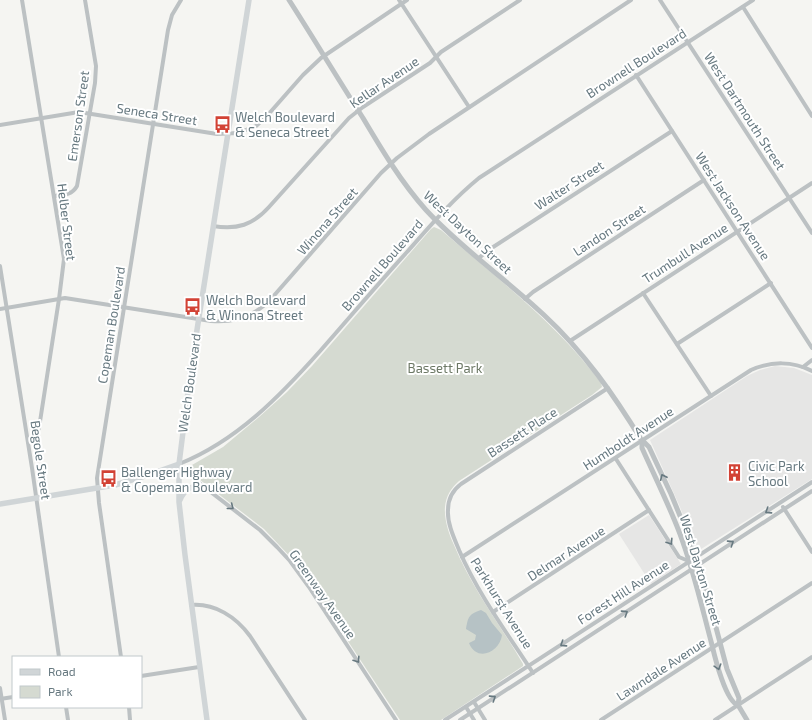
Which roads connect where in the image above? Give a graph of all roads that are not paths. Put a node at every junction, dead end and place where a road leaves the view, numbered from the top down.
1 (22, 0) edge
2 (85, 0) edge
3 (181, 0) edge
4 (249, 0) edge
5 (407, 0) edge
6 (520, 0) edge
7 (631, 0) edge
8 (660, 0) edge
9 (753, 0) edge
10 (292, 1) edge
11 (400, 2) edge
12 (742, 7) junction
13 (688, 42) junction
14 (324, 56) junction
15 (436, 57) junction
16 (636, 75) junction
17 (469, 107) junction
18 (358, 111) junction
19 (90, 113) junction
20 (812, 116) edge
21 (41, 118) junction
22 (153, 124) junction
23 (0, 125) edge
24 (672, 131) junction
25 (228, 134) junction
26 (390, 163) junction
27 (704, 180) junction
28 (812, 183) edge
29 (54, 196) junction
30 (789, 198) junction
31 (436, 220) junction
32 (213, 226) junction
33 (737, 231) junction
34 (812, 233) edge
35 (479, 258) junction
36 (0, 266) edge
37 (771, 283) junction
38 (643, 293) junction
39 (59, 298) junction
40 (525, 299) junction
41 (124, 307) junction
42 (7, 308) junction
43 (0, 309) edge
44 (198, 319) junction
45 (570, 341) junction
46 (677, 344) junction
47 (812, 348) edge
48 (812, 360) edge
49 (802, 367) junction
50 (812, 372) edge
51 (608, 388) junction
52 (711, 396) junction
53 (642, 441) junction
54 (28, 442) junction
55 (616, 459) junction
56 (179, 464) junction
57 (812, 482) edge
58 (204, 486) junction
59 (98, 488) junction
60 (812, 491) edge
61 (671, 494) junction
62 (450, 497) joint
63 (665, 497) junction
64 (36, 498) junction
65 (180, 502) junction
66 (780, 503) junction
67 (0, 504) edge
68 (784, 509) junction
69 (649, 510) junction
70 (751, 522) junction
71 (755, 528) junction
72 (812, 552) edge
73 (462, 557) junction
74 (696, 557) junction
75 (689, 561) junction
76 (698, 565) junction
77 (692, 569) junction
78 (658, 582) junction
79 (812, 583) edge
80 (663, 588) junction
81 (191, 605) junction
82 (493, 612) junction
83 (608, 614) junction
84 (612, 621) junction
85 (720, 643) junction
86 (713, 647) junction
87 (59, 656) edge
88 (122, 656) edge
89 (812, 656) edge
90 (529, 666) junction
91 (199, 667) junction
92 (533, 673) junction
93 (142, 676) edge
94 (0, 688) edge
95 (12, 697) edge
96 (1, 699) edge
97 (474, 702) junction
98 (738, 705) junction
99 (466, 707) junction
100 (66, 708) edge
101 (129, 708) edge
102 (478, 708) junction
103 (470, 713) junction
104 (4, 720) edge
105 (68, 720) edge
106 (130, 720) edge
107 (207, 720) edge
108 (305, 720) edge
109 (396, 720) edge
110 (446, 720) edge
111 (460, 720) edge
112 (474, 720) edge
113 (486, 720) edge
114 (601, 720) edge
115 (715, 720) edge
116 (746, 720) edge

1 - 21 street, Helber Street
2 - 19 street, Emerson Street
3 - 22 street, Copeman Boulevard
4 - 25 main road, Welch Boulevard
5 - 11 street, Seneca Street
6 - 15 street, Kellar Avenue
7 - 17 street, Winona Street
8 - 13 street, West Dartmouth Street
9 - 12 street, Brownell Boulevard
10 - 14 street, West Dayton Street
11 - 14 street, Seneca Street
11 - 15 street
12 - 13 street, Brownell Boulevard
12 - 20 street
13 - 16 street, Brownell Boulevard
13 - 30 street, West Dartmouth Street
14 - 18 street, West Dayton Street
14 - 25 street, Seneca Street
15 - 17 street
15 - 18 street, Kellar Avenue
16 - 24 street, West Jackson Avenue
16 - 31 street, Brownell Boulevard
17 - 26 street, Winona Street
18 - 26 street, West Dayton Street
18 - 32 street, Kellar Avenue
19 - 21 street, Seneca Street
19 - 22 street, Seneca Street
19 - 29 street, Emerson Street
21 - 23 street, Seneca Street
21 - 29 street, Helber Street
22 - 25 street, Seneca Street
22 - 41 street, Copeman Boulevard
24 - 27 street, West Jackson Avenue
24 - 35 street, Walter Street
25 - 32 main road, Welch Boulevard
26 - 31 street, West Dayton Street
26 - 44 street, Winona Street
27 - 33 street, West Jackson Avenue
27 - 40 street, Landon Street
28 - 30 street, Trumbull Avenue
29 - 39 street, Helber Street
30 - 33 street, Trumbull Avenue
30 - 34 street, West Dartmouth Street
31 - 35 street, West Dayton Street
31 - 56 street, Brownell Boulevard
32 - 44 main road, Welch Boulevard
33 - 37 street, West Jackson Avenue
33 - 38 street, Trumbull Avenue
35 - 40 street, West Dayton Street
36 - 42 street, Begole Street
37 - 46 street
37 - 47 street, West Jackson Avenue
38 - 45 street, Trumbull Avenue
38 - 46 street
39 - 41 street, Winona Street
39 - 42 street, Winona Street
39 - 54 street, Helber Street
40 - 45 street, West Dayton Street
41 - 44 street, Winona Street
41 - 59 street, Copeman Boulevard
42 - 43 street, Winona Street
42 - 54 street, Begole Street
44 - 56 main road, Welch Boulevard
45 - 51 street, West Dayton Street
46 - 52 street
48 - 49 street
49 - 50 street, Humboldt Avenue
49 - 52 street, Humboldt Avenue
51 - 53 street, West Dayton Street
51 - 62 street, Bassett Place
52 - 53 street, Humboldt Avenue
53 - 55 street, Humboldt Avenue
61 -> 53 street, West Dayton Street
53 - 63 street, West Dayton Street
54 - 64 street, Begole Street
55 - 69 street
55 - 73 street, Humboldt Avenue
56 - 58 street, Greenway Avenue
56 - 59 main road
56 - 65 main road, Welch Boulevard
57 - 66 street, Forest Hill Avenue
58 - 65 main road
58 -> 109 street, Greenway Avenue
59 - 64 main road
59 - 88 street, Copeman Boulevard
60 - 68 street, Forest Hill Avenue
61 - 63 street
61 - 74 street, West Dayton Street
62 - 73 street, Parkhurst Avenue
63 - 75 street, West Dayton Street
64 - 67 main road
64 - 87 street, Begole Street
65 - 81 main road, Welch Boulevard
66 - 68 street
66 -> 70 street, Forest Hill Avenue
68 - 71 street, Forest Hill Avenue
68 - 72 street
69 -> 75 street
69 - 82 street, Delmar Avenue
70 - 71 street
70 - 74 street, Forest Hill Avenue
76 -> 71 street, Forest Hill Avenue
73 - 82 street, Parkhurst Avenue
74 - 75 street, Forest Hill Avenue
74 - 76 street, West Dayton Street
75 - 76 street
75 - 77 street, West Dayton Street
75 - 78 street, Forest Hill Avenue
76 - 77 street, Forest Hill Avenue
76 - 85 street, West Dayton Street
77 - 80 street, Forest Hill Avenue
77 - 86 street, West Dayton Street
78 - 80 street
78 - 83 street, Forest Hill Avenue
79 - 85 street, Lawndale Avenue
84 -> 80 street, Forest Hill Avenue
81 - 91 main road, Welch Boulevard
81 - 108 street
82 - 90 street, Parkhurst Avenue
83 - 84 street
83 -> 90 street, Forest Hill Avenue
84 - 92 street, Forest Hill Avenue
85 - 86 street, Lawndale Avenue
85 - 98 street, West Dayton Street
86 -> 98 street, West Dayton Street
86 - 114 street, Lawndale Avenue
89 - 98 street
90 - 92 street, Parkhurst Avenue
90 - 97 street, Forest Hill Avenue
91 - 93 street
91 - 107 main road, Welch Boulevard
102 -> 92 street, Forest Hill Avenue
94 - 96 street
95 - 96 street
96 - 104 street
97 - 99 street, Forest Hill Avenue
97 - 102 street
98 - 115 street
98 - 116 street, West Dayton Street
99 - 103 street
99 - 110 street, Forest Hill Avenue
100 - 105 street
101 - 106 street
102 - 103 street, Forest Hill Avenue
102 - 113 street
103 - 111 street, Forest Hill Avenue
103 - 112 street

